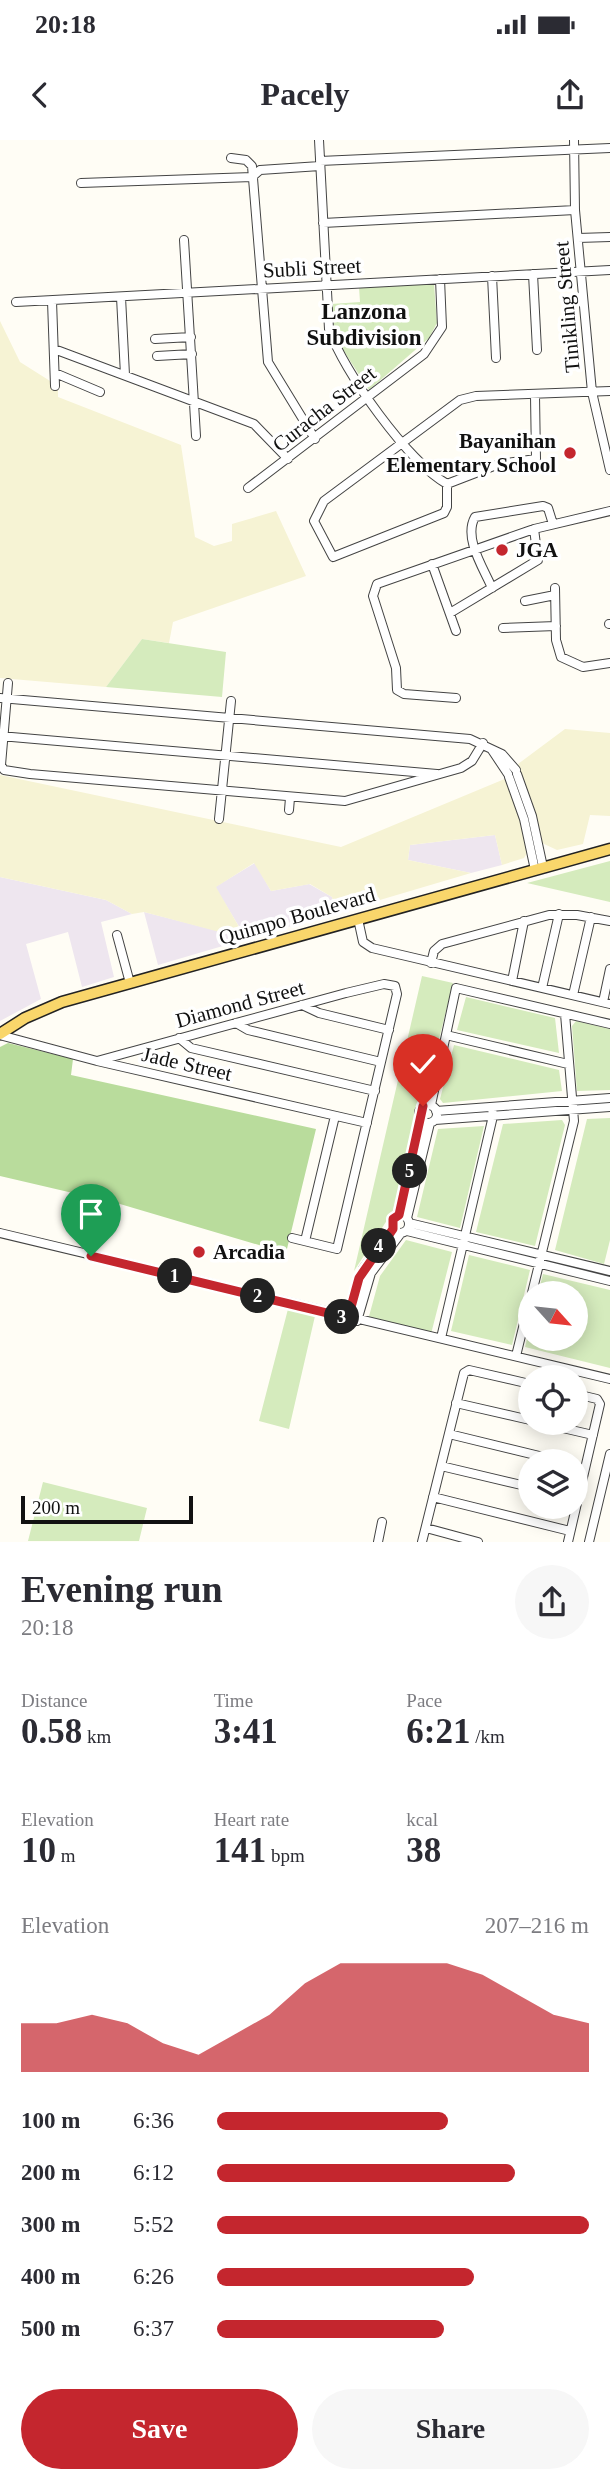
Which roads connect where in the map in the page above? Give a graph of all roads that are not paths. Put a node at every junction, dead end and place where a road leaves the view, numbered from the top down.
1 (319, 140) edge
2 (574, 140) edge
3 (610, 148) edge
4 (575, 150) junction
5 (231, 158) dead end
6 (320, 164) junction
7 (252, 177) junction
8 (81, 183) dead end
9 (575, 210) junction
10 (323, 223) junction
11 (610, 237) edge
12 (578, 238) junction
13 (184, 240) dead end
14 (610, 270) edge
15 (580, 272) junction
16 (533, 274) junction
17 (492, 276) junction
18 (440, 279) junction
19 (327, 285) junction
20 (261, 288) junction
21 (188, 293) junction
22 (121, 297) junction
23 (52, 301) junction
24 (16, 302) dead end
25 (191, 337) junction
26 (155, 339) dead end
27 (54, 349) junction
28 (537, 350) dead end
29 (192, 354) junction
30 (157, 356) dead end
31 (496, 358) dead end
32 (55, 373) junction
33 (125, 375) junction
34 (55, 386) dead end
35 (610, 391) edge
36 (100, 392) dead end
37 (592, 392) junction
38 (535, 396) junction
39 (369, 397) junction
40 (194, 401) junction
41 (196, 436) dead end
42 (315, 439) junction
43 (401, 443) junction
44 (608, 452) edge
45 (288, 460) junction
46 (610, 470) edge
47 (447, 484) junction
48 (248, 488) dead end
49 (610, 511) edge
50 (553, 524) junction
51 (534, 529) junction
52 (474, 548) junction
53 (432, 564) junction
54 (492, 588) junction
55 (525, 601) dead end
56 (450, 613) junction
57 (556, 626) junction
58 (503, 628) dead end
59 (456, 631) dead end
60 (610, 663) edge
61 (8, 683) dead end
62 (3, 698) edge
63 (456, 698) dead end
64 (231, 701) dead end
65 (229, 718) junction
66 (1, 736) edge
67 (485, 744) junction
68 (225, 757) junction
69 (443, 774) junction
70 (222, 792) junction
71 (290, 798) junction
72 (289, 810) dead end
73 (219, 819) dead end
74 (610, 849) edge
75 (539, 869) junction
76 (559, 914) junction
77 (591, 917) junction
78 (358, 919) junction
79 (524, 921) junction
80 (610, 921) edge
81 (117, 935) dead end
82 (430, 963) junction
83 (610, 969) edge
84 (512, 981) junction
85 (130, 983) junction
86 (542, 988) junction
87 (573, 995) junction
88 (606, 1003) edge
89 (302, 1005) junction
90 (565, 1014) junction
91 (236, 1023) junction
92 (610, 1024) edge
93 (389, 1030) junction
94 (0, 1034) edge
95 (446, 1035) junction
96 (178, 1038) junction
97 (97, 1061) junction
98 (382, 1062) junction
99 (568, 1063) junction
100 (374, 1091) junction
101 (609, 1102) edge
102 (573, 1105) junction
103 (493, 1111) junction
104 (335, 1116) junction
105 (431, 1116) junction
106 (367, 1123) junction
107 (403, 1225) junction
108 (0, 1233) edge
109 (292, 1238) dead end
110 (305, 1241) junction
111 (464, 1241) junction
112 (540, 1260) junction
113 (600, 1268) junction
114 (610, 1271) edge
115 (597, 1278) junction
116 (535, 1281) edge
117 (610, 1281) edge
118 (348, 1318) junction
119 (357, 1321) junction
120 (441, 1338) junction
121 (518, 1348) edge
122 (516, 1356) junction
123 (610, 1379) edge
124 (518, 1381) edge
125 (588, 1398) edge
126 (456, 1404) junction
127 (518, 1417) edge
128 (449, 1434) junction
129 (588, 1434) edge
130 (593, 1435) junction
131 (518, 1451) edge
132 (610, 1454) edge
133 (588, 1459) edge
134 (441, 1465) junction
135 (518, 1484) edge
136 (433, 1497) junction
137 (573, 1519) edge
138 (382, 1522) dead end
139 (426, 1528) junction
140 (570, 1531) junction
141 (378, 1542) edge
142 (422, 1542) edge
143 (478, 1542) edge
144 (568, 1542) edge
145 (589, 1542) edge

1 - 6 street
2 - 4 street, Tinikling Street
3 - 4 street
4 - 6 street
4 - 9 street, Tinikling Street
5 - 7 street
6 - 7 street
6 - 10 street
7 - 8 street
7 - 20 street
9 - 10 street
9 - 12 street, Tinikling Street
10 - 19 street
11 - 12 street
12 - 15 street, Tinikling Street
13 - 21 street
14 - 15 street, Subli Street
15 - 16 street, Subli Street
15 - 37 street, Tinikling Street
16 - 17 street, Subli Street
16 - 28 street
17 - 18 street, Subli Street
17 - 31 street
18 - 19 street, Subli Street
18 - 39 street, Curacha Street
19 - 20 street, Subli Street
19 - 39 street
20 - 21 street, Subli Street
20 - 42 street
21 - 22 street, Subli Street
21 - 25 street
22 - 23 street, Subli Street
22 - 33 street
23 - 24 street, Subli Street
23 - 27 street
25 - 26 street
25 - 29 street
27 - 32 street
27 - 33 street
29 - 30 street
29 - 40 street
32 - 34 street
32 - 36 street
33 - 40 street
35 - 37 street
37 - 38 street
37 - 44 street, Tinikling Street
38 - 43 street
38 - 47 street
39 - 42 street, Curacha Street
39 - 43 street
40 - 41 street
40 - 45 street
42 - 45 street, Curacha Street
43 - 47 street
43 - 47 street
44 - 46 street, Tinikling Street
45 - 48 street, Curacha Street
49 - 50 street
50 - 51 street
50 - 52 street
51 - 52 street
51 - 54 street
52 - 53 street
52 - 54 street
53 - 56 street
53 - 63 street
54 - 56 street
55 - 57 street
56 - 59 street
57 - 58 street
57 - 60 street
61 - 62 street
62 - 65 street
62 - 66 street
64 - 65 street
65 - 67 street
65 - 68 street
66 - 68 street
66 - 70 street
67 - 69 street
67 - 75 street
68 - 69 street
68 - 70 street
69 - 71 street
70 - 71 street
70 - 73 street
71 - 72 street
74 - 75 main road, Quimpo Boulevard
75 - 78 main road, Quimpo Boulevard
76 - 77 street
76 - 79 street
76 - 86 street
77 - 80 street
77 - 87 street
78 - 82 street
78 - 85 main road, Quimpo Boulevard
79 - 82 street
79 - 84 street
81 - 85 street
82 - 84 street
83 - 88 street
84 - 86 street
85 - 94 main road, Quimpo Boulevard
86 - 87 street
87 - 88 street
89 - 91 street, Diamond Street
89 - 93 street
89 - 93 street, Diamond Street
90 - 92 street
90 - 95 street
90 - 99 street
91 - 96 street, Diamond Street
91 - 98 street
93 - 98 street
94 - 97 street, Jade Street
95 - 99 street
95 - 105 street
96 - 97 street, Diamond Street
96 - 100 street
97 - 104 street, Jade Street
98 - 100 street
99 - 102 street
100 - 106 street
101 - 102 street
102 - 103 street
102 - 112 street
103 - 105 street
103 - 111 street
104 - 106 street, Jade Street
104 - 110 street
105 - 107 street
106 - 110 street
107 - 111 street
107 - 118 street
107 - 119 street
108 - 118 street
109 - 110 street
111 - 112 street
111 - 120 street
112 - 113 street
112 - 115 street
112 - 116 street
113 - 114 street
113 - 115 street
115 - 117 street
118 - 119 street
119 - 120 street
120 - 122 street
121 - 122 street
122 - 123 street
124 - 126 street
125 - 130 street
126 - 127 street
126 - 128 street
128 - 131 street
128 - 134 street
129 - 130 street
130 - 133 street
132 - 145 street
134 - 135 street
134 - 136 street
136 - 139 street
136 - 140 street
137 - 140 street
138 - 141 street
139 - 142 street
139 - 143 street
140 - 144 street

